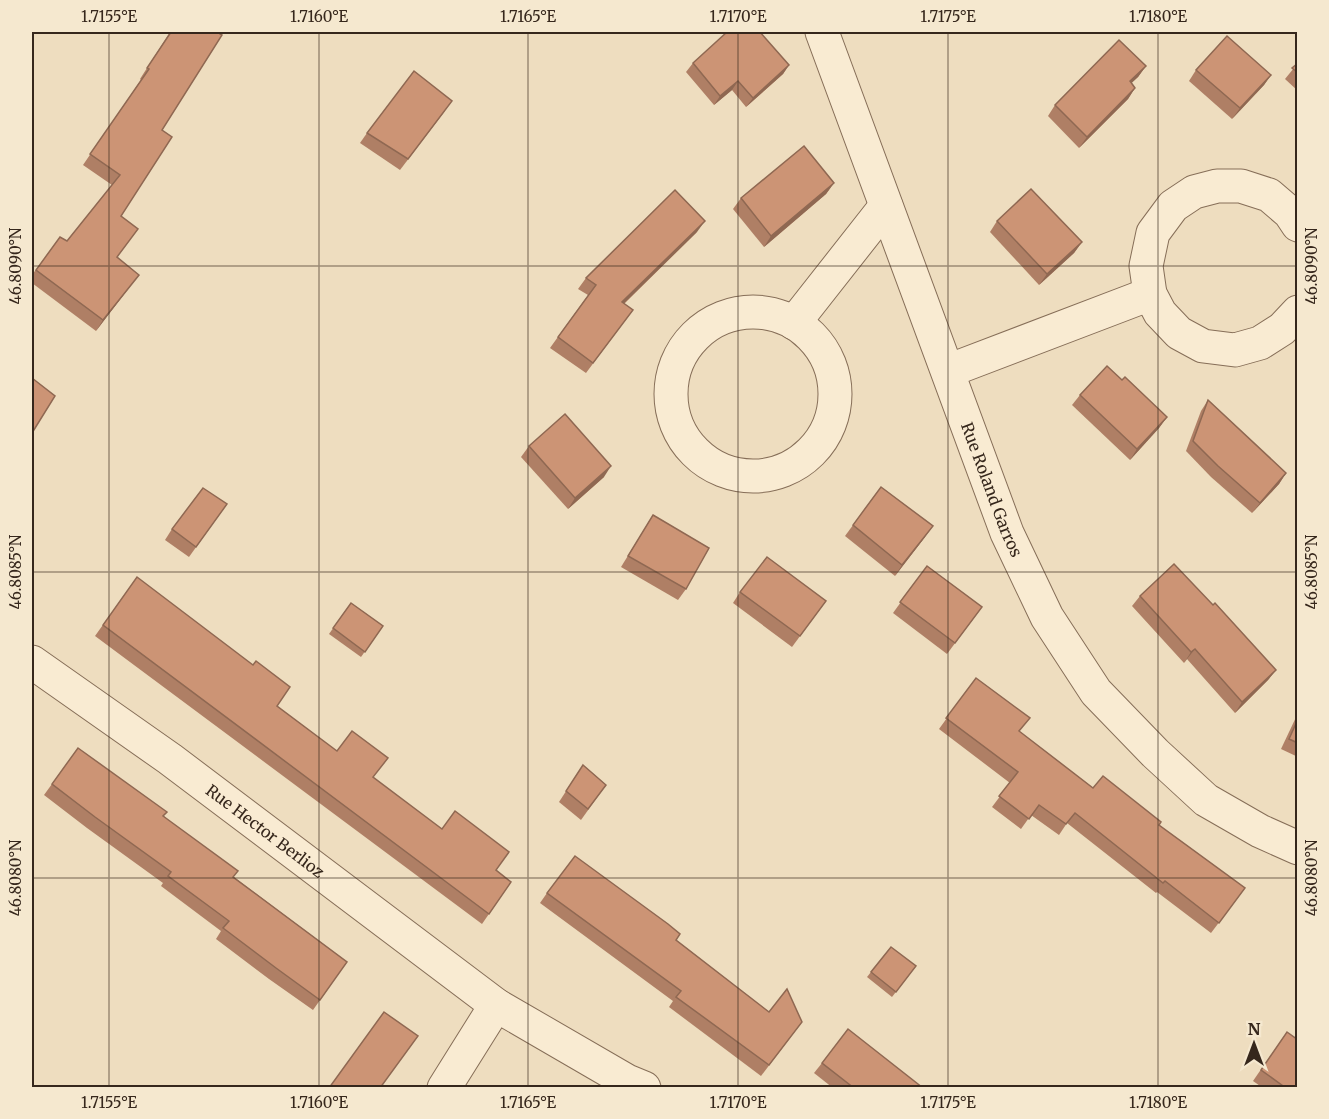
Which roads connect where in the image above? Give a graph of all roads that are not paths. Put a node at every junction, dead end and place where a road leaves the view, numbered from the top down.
1 (822, 32) edge
2 (886, 206) junction
3 (1298, 225) edge
4 (1150, 294) junction
5 (1298, 312) edge
6 (794, 323) junction
7 (948, 371) junction
8 (32, 662) edge
9 (1298, 848) edge
10 (496, 1005) junction
11 (444, 1088) edge
12 (644, 1088) edge

1 - 2 street, Rue Roland Garros
2 - 6 street
2 - 7 street, Rue Roland Garros
3 - 4 street
4 - 5 street
4 - 7 street
6 - 6 street
7 - 9 street, Rue Roland Garros
8 - 10 street, Rue Hector Berlioz
10 - 11 street
10 - 12 street, Rue Hector Berlioz

